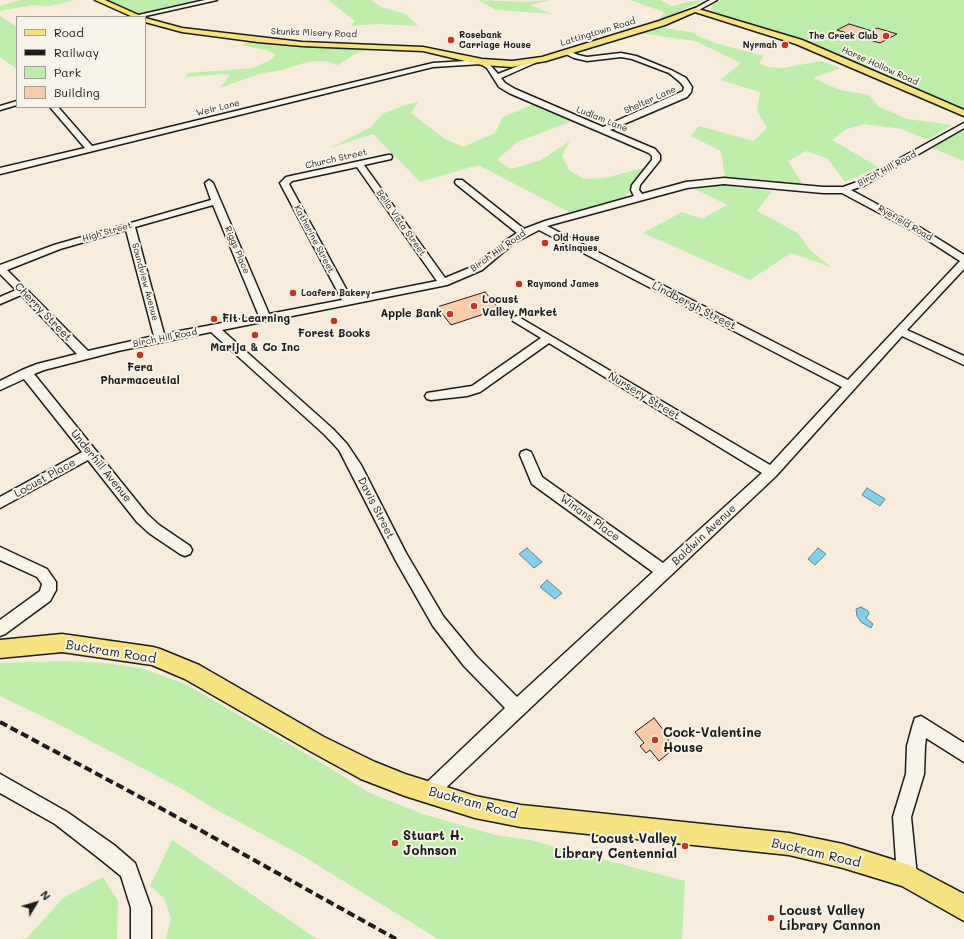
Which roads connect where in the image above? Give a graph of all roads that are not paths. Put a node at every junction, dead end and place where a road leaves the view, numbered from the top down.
1 (99, 0) edge
2 (214, 0) edge
3 (714, 0) edge
4 (695, 10) junction
5 (136, 16) edge
6 (142, 16) edge
7 (146, 20) edge
8 (566, 52) junction
9 (445, 54) junction
10 (482, 62) junction
11 (533, 62) junction
12 (440, 64) junction
13 (497, 77) junction
14 (16, 103) edge
15 (0, 108) edge
16 (55, 108) edge
17 (964, 113) edge
18 (964, 125) edge
19 (603, 130) junction
20 (90, 149) junction
21 (388, 157) dead end
22 (359, 164) junction
23 (0, 171) edge
24 (290, 179) joint
25 (459, 182) dead end
26 (209, 183) dead end
27 (844, 190) junction
28 (639, 197) junction
29 (216, 201) junction
30 (130, 226) junction
31 (539, 226) junction
32 (523, 233) junction
33 (964, 259) edge
34 (964, 263) edge
35 (0, 268) edge
36 (443, 283) junction
37 (22, 291) junction
38 (0, 301) edge
39 (348, 302) junction
40 (265, 318) junction
41 (517, 319) dead end
42 (213, 328) junction
43 (900, 331) junction
44 (548, 338) junction
45 (160, 339) junction
46 (85, 355) junction
47 (964, 361) edge
48 (26, 373) junction
49 (0, 386) edge
50 (850, 386) junction
51 (431, 396) dead end
52 (90, 453) junction
53 (526, 456) dead end
54 (771, 472) junction
55 (0, 503) edge
56 (185, 550) dead end
57 (0, 554) edge
58 (664, 572) junction
59 (0, 629) edge
60 (0, 649) edge
61 (516, 708) junction
62 (964, 753) edge
63 (0, 784) edge
64 (429, 792) junction
65 (907, 876) junction
66 (964, 909) edge
67 (141, 939) edge

1 - 5 main road
2 - 6 street
3 - 4 street, Lattingtown Road
4 - 8 main road, Lattingtown Road
4 - 17 main road, Horse Hollow Road
7 - 9 main road, Skunks Misery Road
8 - 11 main road, Lattingtown Road
8 - 19 street, Shelter Lane
9 - 10 main road, Skunks Misery Road
9 - 12 street
10 - 11 main road, Lattingtown Road
10 - 12 street, Weir Lane
10 - 13 street, Ludlam Lane
11 - 13 street
12 - 20 street, Weir Lane
13 - 19 street, Ludlam Lane
14 - 15 street
16 - 20 street
18 - 27 street, Birch Hill Road
19 - 28 street, Ludlam Lane
20 - 23 street, Weir Lane
21 - 22 street, Church Street
22 - 24 street, Church Street
22 - 36 street, Bella Vista Street
24 - 39 street, Katherine Street
25 - 32 street
26 - 29 street, Riggs Place
27 - 28 street, Birch Hill Road
27 - 33 street, Ryefield Road
28 - 31 street, Birch Hill Road
29 - 30 street, High Street
29 - 40 street, Riggs Place
30 - 35 street, High Street
30 - 45 street, Soundview Avenue
31 - 32 street, Birch Hill Road
31 - 50 street, Lindbergh Street
32 - 36 street, Birch Hill Road
34 - 43 street, Baldwin Avenue
35 - 37 street, Cherry Street
36 - 39 street, Birch Hill Road
37 - 38 street
37 - 46 street, Cherry Street
39 - 40 street, Birch Hill Road
40 - 42 street, Birch Hill Road
41 - 44 street, Nursery Street
42 - 45 street, Birch Hill Road
42 - 61 street, Davis Street
43 - 47 street
43 - 50 street, Baldwin Avenue
44 - 51 street
44 - 54 street, Nursery Street
45 - 46 street, Birch Hill Road
46 - 48 street, Birch Hill Road
48 - 49 street, Birch Hill Road
48 - 52 street, Underhill Avenue
50 - 54 street, Baldwin Avenue
52 - 55 street, Locust Place
52 - 56 street, Underhill Avenue
53 - 58 street, Winans Place
54 - 58 street, Baldwin Avenue
57 - 59 street
58 - 61 street, Baldwin Avenue
60 - 64 main road, Buckram Road
61 - 64 street, Baldwin Avenue
62 - 65 street
63 - 67 street
64 - 65 main road, Buckram Road
65 - 66 main road, Buckram Road

